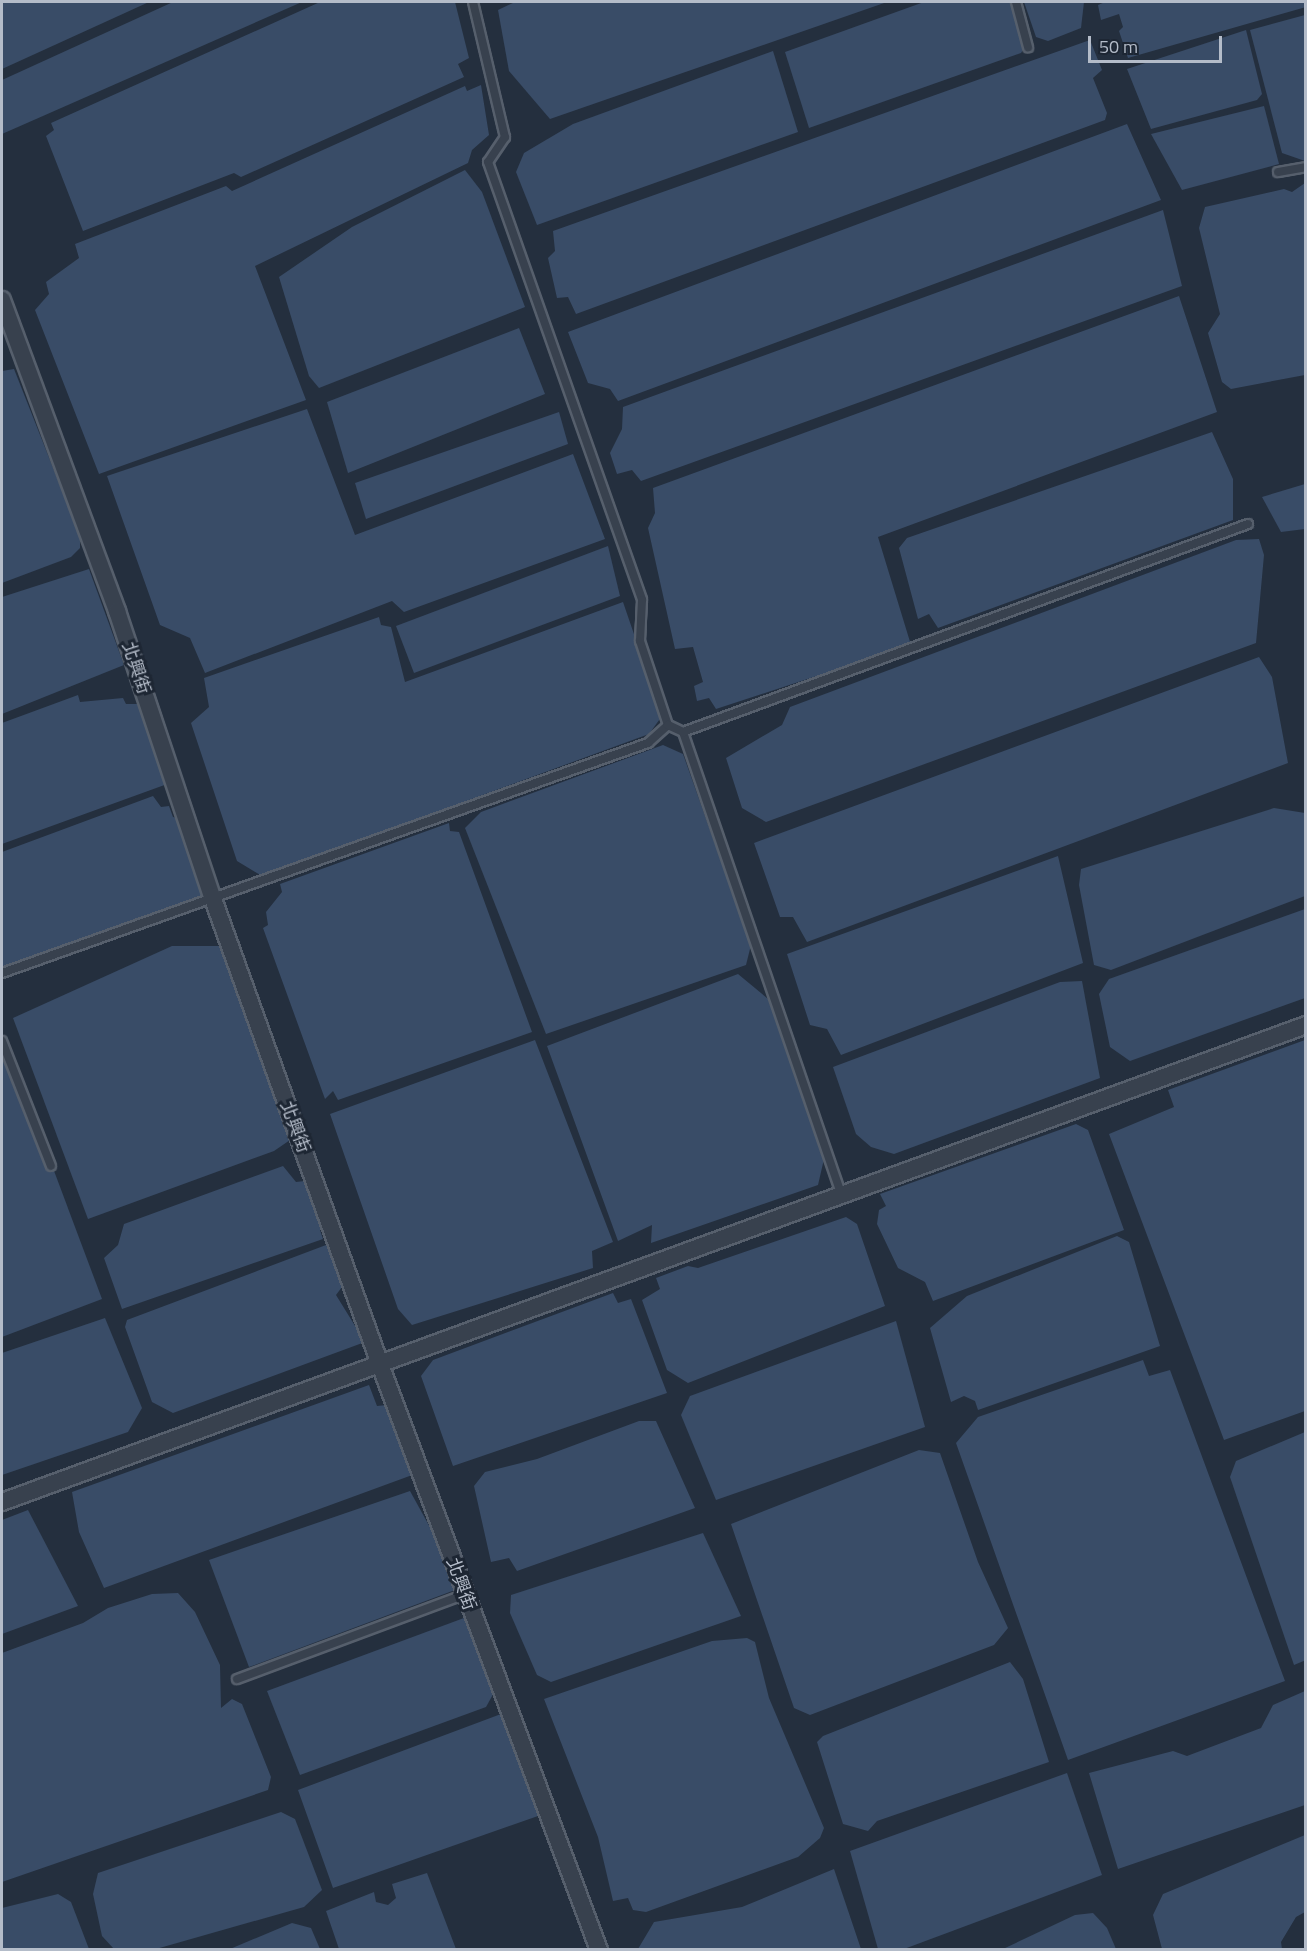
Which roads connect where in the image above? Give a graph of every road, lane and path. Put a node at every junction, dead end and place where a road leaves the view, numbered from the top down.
1 (473, 2) edge
2 (1016, 2) edge
3 (1028, 47) dead end
4 (1305, 167) edge
5 (1278, 172) dead end
6 (2, 300) edge
7 (1248, 524) dead end
8 (668, 725) junction
9 (683, 732) junction
10 (212, 896) junction
11 (2, 973) edge
12 (1305, 1025) edge
13 (2, 1041) edge
14 (51, 1166) dead end
15 (842, 1197) junction
16 (381, 1367) junction
17 (2, 1502) edge
18 (465, 1594) junction
19 (237, 1679) dead end
20 (599, 1950) edge

1 - 8 lane
2 - 3 lane
4 - 5 lane
6 - 10 street, 北興街
7 - 9 lane
8 - 9 lane
8 - 10 lane
9 - 15 lane
10 - 11 lane
10 - 16 street, 北興街
12 - 15 street
13 - 14 lane
15 - 16 street
16 - 17 street
16 - 18 street, 北興街
18 - 19 lane
18 - 20 street, 北興街

